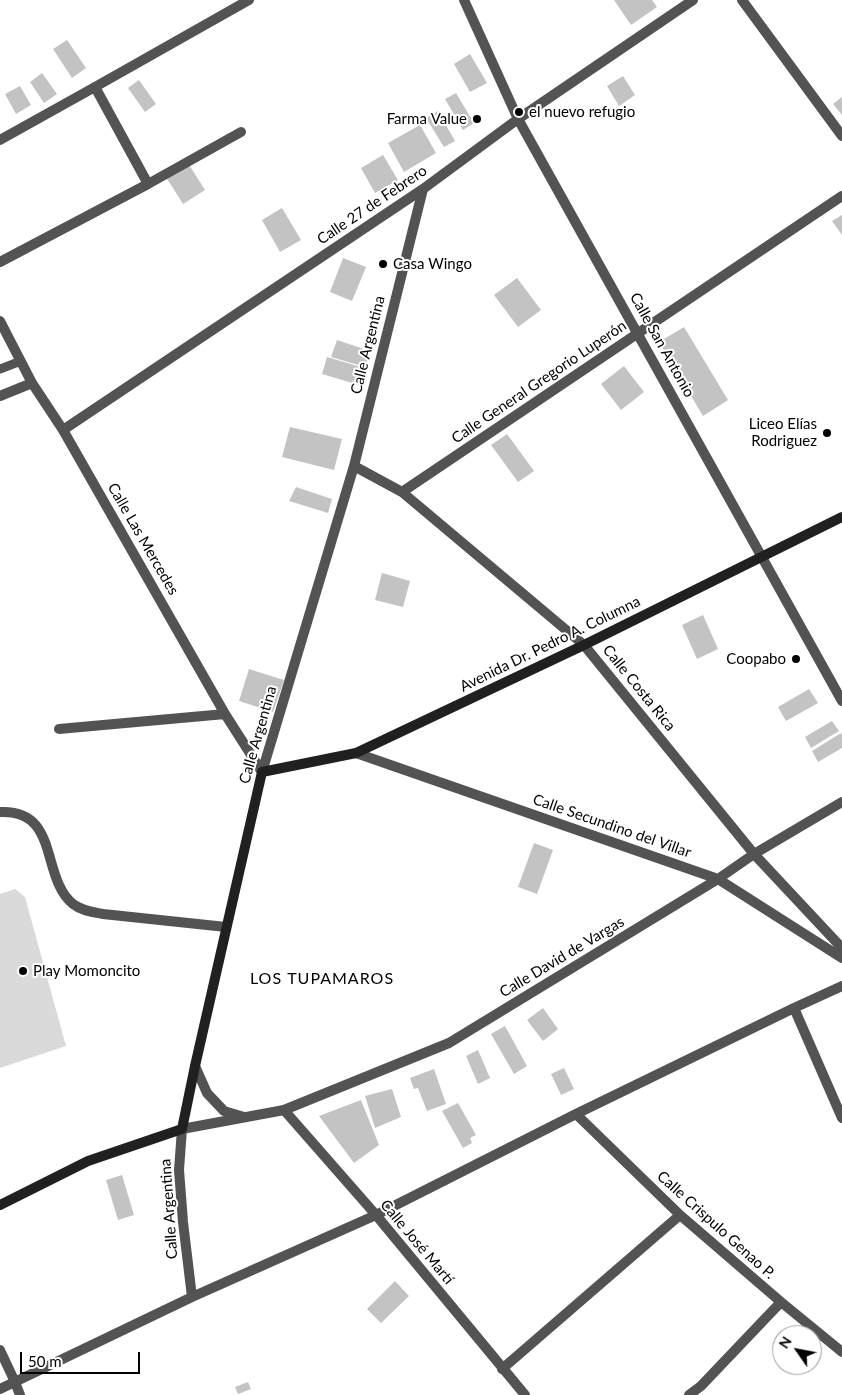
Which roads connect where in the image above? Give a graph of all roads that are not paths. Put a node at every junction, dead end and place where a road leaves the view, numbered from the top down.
1 (248, 0) edge
2 (464, 0) edge
3 (693, 0) edge
4 (742, 0) edge
5 (95, 87) junction
6 (518, 119) junction
7 (241, 132) dead end
8 (842, 136) edge
9 (0, 140) edge
10 (148, 184) junction
11 (423, 190) junction
12 (842, 196) edge
13 (0, 262) edge
14 (0, 321) edge
15 (638, 333) junction
16 (21, 361) junction
17 (0, 369) edge
18 (32, 384) junction
19 (0, 396) edge
20 (63, 430) junction
21 (354, 466) junction
22 (402, 492) junction
23 (842, 517) edge
24 (761, 557) junction
25 (584, 645) junction
26 (842, 701) edge
27 (225, 714) junction
28 (59, 729) dead end
29 (356, 753) junction
30 (262, 772) junction
31 (842, 802) edge
32 (0, 812) edge
33 (754, 854) junction
34 (718, 879) junction
35 (226, 928) junction
36 (842, 948) edge
37 (842, 958) edge
38 (842, 986) edge
39 (794, 1008) junction
40 (195, 1066) junction
41 (284, 1110) junction
42 (576, 1114) junction
43 (245, 1117) junction
44 (842, 1118) edge
45 (182, 1129) junction
46 (0, 1204) edge
47 (376, 1215) junction
48 (680, 1215) junction
49 (192, 1297) junction
50 (781, 1302) junction
51 (0, 1350) edge
52 (842, 1352) edge
53 (502, 1369) junction
54 (15, 1382) junction
55 (700, 1386) junction
56 (0, 1389) edge
57 (20, 1395) edge
58 (525, 1395) edge
59 (689, 1395) edge
60 (708, 1395) edge

1 - 5 street
2 - 6 street, Calle San Antonio
3 - 6 street, Calle 27 de Febrero
4 - 8 street
5 - 9 street
5 - 10 street
6 - 11 street, Calle 27 de Febrero
6 - 15 street, Calle San Antonio
7 - 10 street
10 - 13 street
11 - 20 street, Calle 27 de Febrero
11 - 21 street, Calle Argentina
12 - 15 street, Calle General Gregorio Luperón
14 - 16 street, Calle Las Mercedes
15 - 22 street, Calle General Gregorio Luperón
15 - 24 street, Calle San Antonio
16 - 17 lane
16 - 18 street, Calle Las Mercedes
18 - 19 street
18 - 20 street, Calle Las Mercedes
20 - 27 street, Calle Las Mercedes
21 - 22 street, Calle Costa Rica
21 - 30 street, Calle Argentina
22 - 25 street, Calle Costa Rica
23 - 24 main road, Avenida Dr. Pedro A. Columna
24 - 25 main road, Avenida Dr. Pedro A. Columna
24 - 26 street, Calle San Antonio
25 - 29 main road, Avenida Dr. Pedro A. Columna
25 - 33 street, Calle Costa Rica
27 - 28 street
27 - 30 street, Calle Las Mercedes
29 - 30 main road, Avenida Dr. Pedro A. Columna
29 - 34 street, Calle Secundino del Villar
30 - 35 main road, Calle Argentina
31 - 33 street, Calle David de Vargas
32 - 35 street
33 - 34 street, Calle David de Vargas
33 - 36 street, Calle Costa Rica
34 - 37 street, Calle Secundino del Villar
34 - 41 street, Calle David de Vargas
35 - 40 main road, Calle Argentina
38 - 39 street
39 - 42 street
39 - 44 street
40 - 43 street
40 - 45 main road, Calle Argentina
41 - 43 street, Calle David de Vargas
41 - 47 street, Calle José Martí
42 - 47 street
42 - 48 street, Calle Crispulo Genao P.
43 - 45 street, Calle David de Vargas
45 - 46 main road
45 - 49 street, Calle Argentina
47 - 49 street
47 - 53 street, Calle José Martí
48 - 50 street, Calle Crispulo Genao P.
48 - 53 street
49 - 54 street
50 - 52 street, Calle Crispulo Genao P.
50 - 55 street
51 - 54 street
53 - 58 street, Calle José Martí
54 - 56 street
54 - 57 street
55 - 59 street
55 - 60 street

